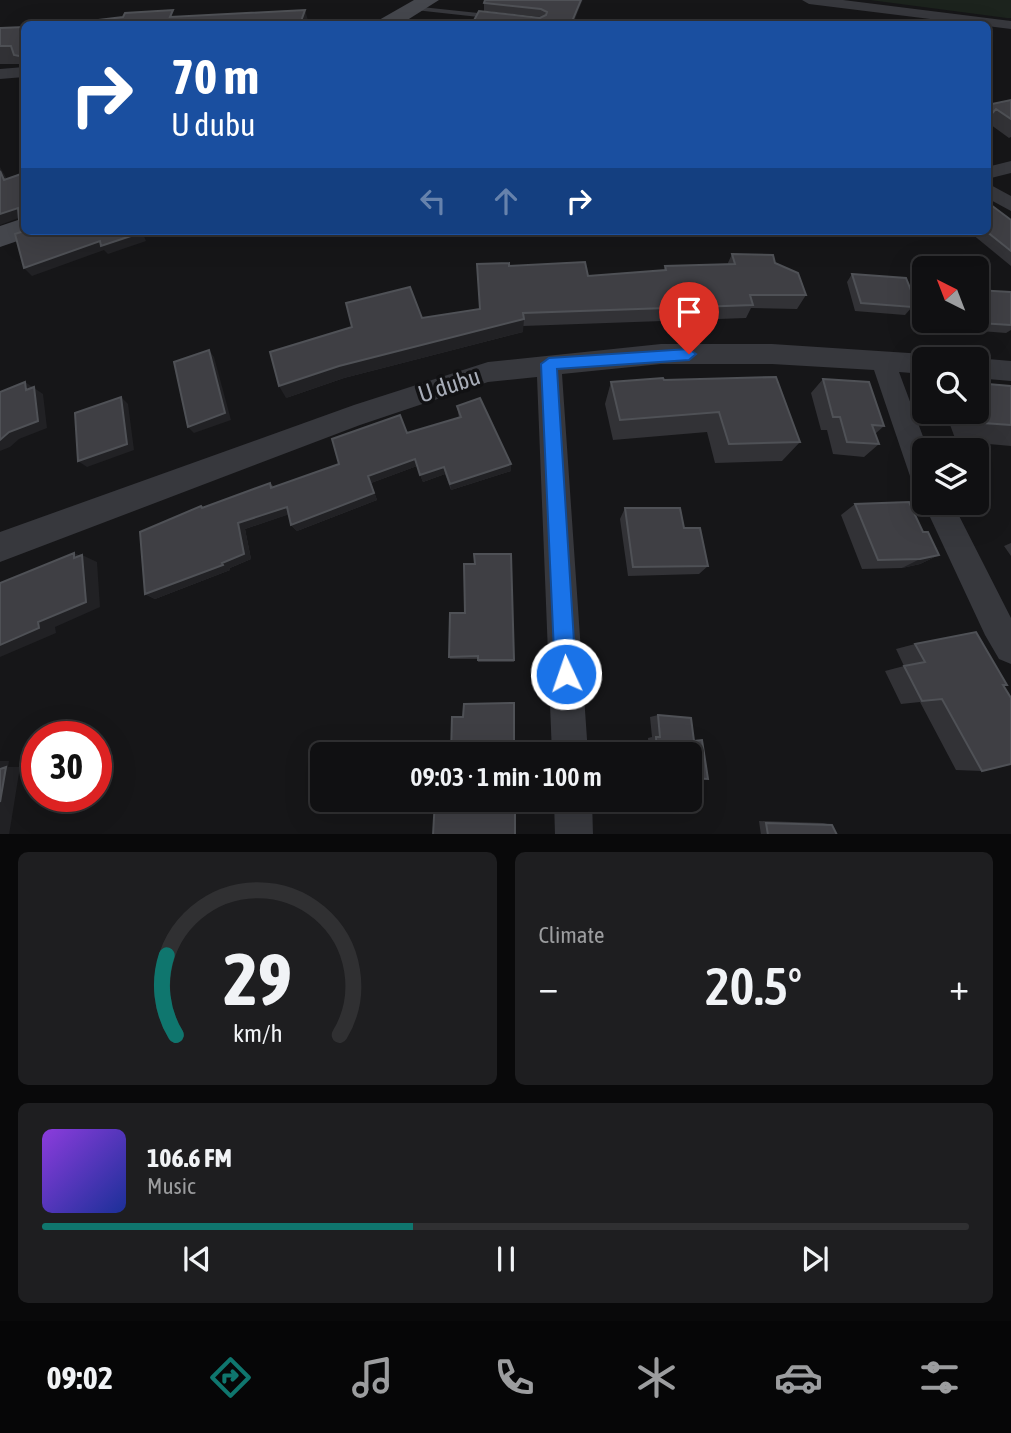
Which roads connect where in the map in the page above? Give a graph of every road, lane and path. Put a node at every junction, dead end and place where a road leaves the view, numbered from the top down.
1 (809, 0) edge
2 (422, 4) edge
3 (503, 17) edge
4 (391, 21) edge
5 (979, 21) edge
6 (991, 23) edge
7 (1011, 25) edge
8 (21, 72) edge
9 (0, 74) edge
10 (1011, 167) edge
11 (991, 172) edge
12 (991, 192) edge
13 (1011, 205) edge
14 (21, 229) edge
15 (0, 237) edge
16 (883, 361) junction
17 (912, 363) edge
18 (549, 364) junction
19 (989, 369) edge
20 (1011, 371) edge
21 (912, 448) edge
22 (943, 515) edge
23 (0, 547) edge
24 (1011, 647) edge
25 (569, 742) edge
26 (574, 812) edge
27 (575, 834) edge

1 - 5 street
2 - 3 lane
2 - 4 street
6 - 7 street
8 - 9 street
10 - 11 street
12 - 13 street
14 - 15 street
16 - 17 street, U dubu
16 - 18 street, U dubu
16 - 21 street
18 - 23 street, U dubu
18 - 25 street
19 - 20 street
22 - 24 street
26 - 27 street

